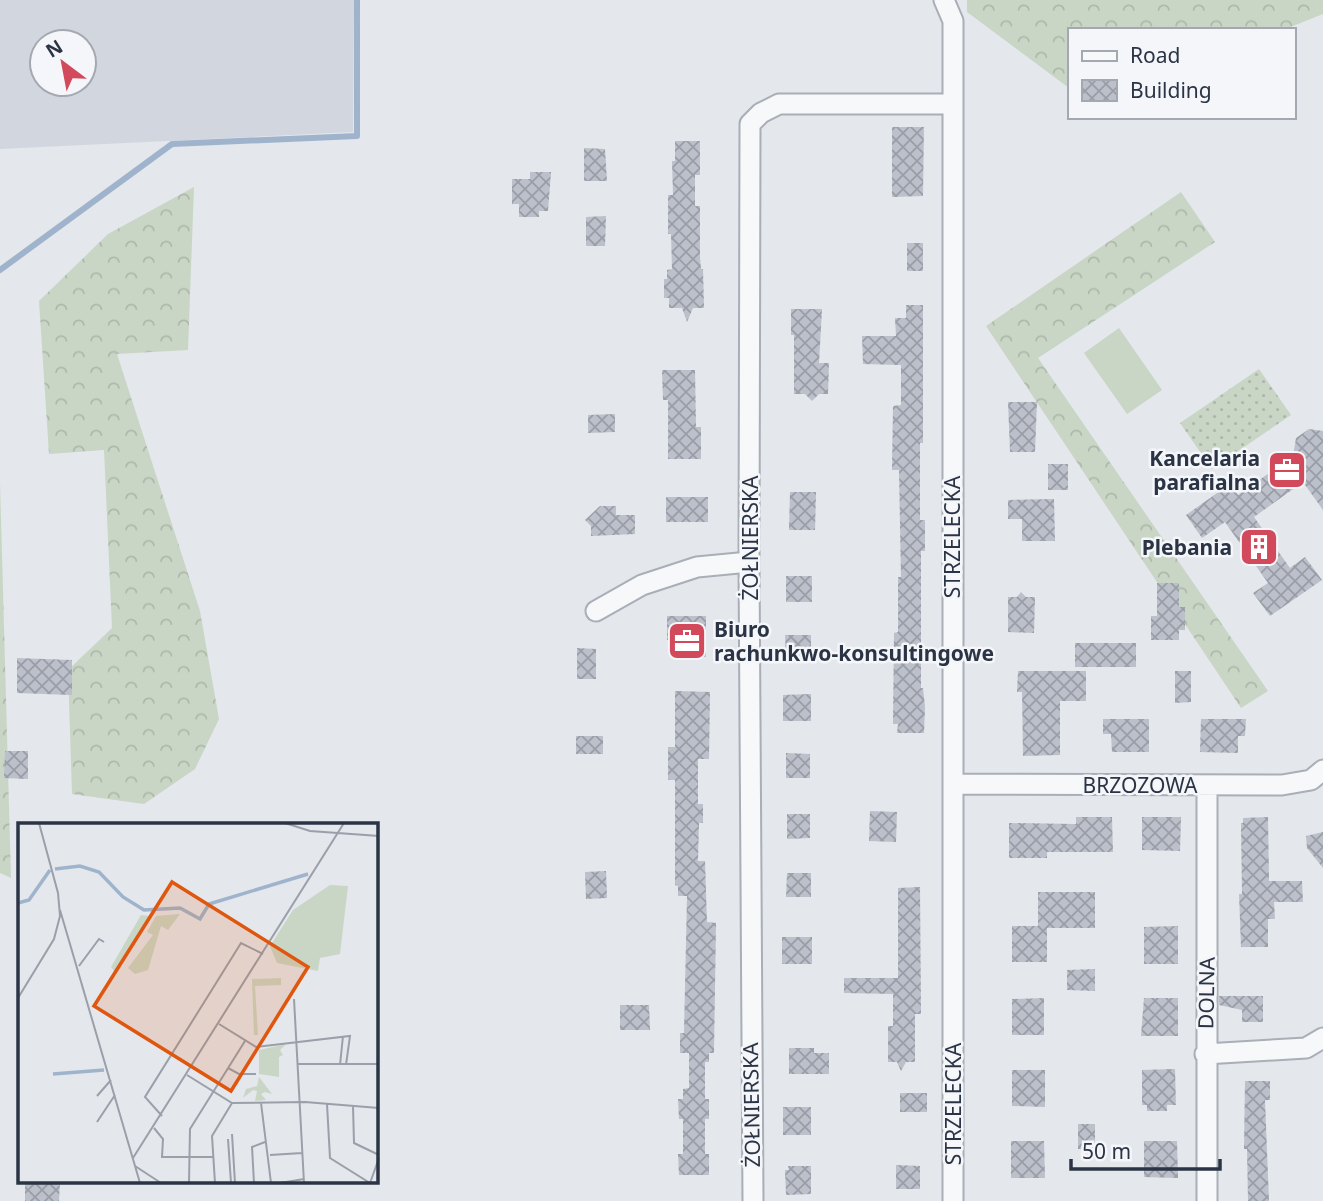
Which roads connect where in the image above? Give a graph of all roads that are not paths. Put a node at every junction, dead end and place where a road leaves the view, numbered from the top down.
1 (944, 0) edge
2 (951, 104) junction
3 (749, 562) junction
4 (596, 611) dead end
5 (1323, 770) edge
6 (953, 784) junction
7 (1207, 785) junction
8 (1323, 1038) edge
9 (1205, 1054) junction
10 (753, 1201) edge
11 (953, 1201) edge
12 (1207, 1201) edge

1 - 2 street, STRZELECKA
2 - 3 street, ŻOŁNIERSKA
2 - 6 street, STRZELECKA
3 - 4 street
3 - 10 street, ŻOŁNIERSKA
5 - 7 street, BRZOZOWA
6 - 7 street, BRZOZOWA
6 - 11 street, STRZELECKA
7 - 9 street, DOLNA
8 - 9 street
9 - 12 street, DOLNA

